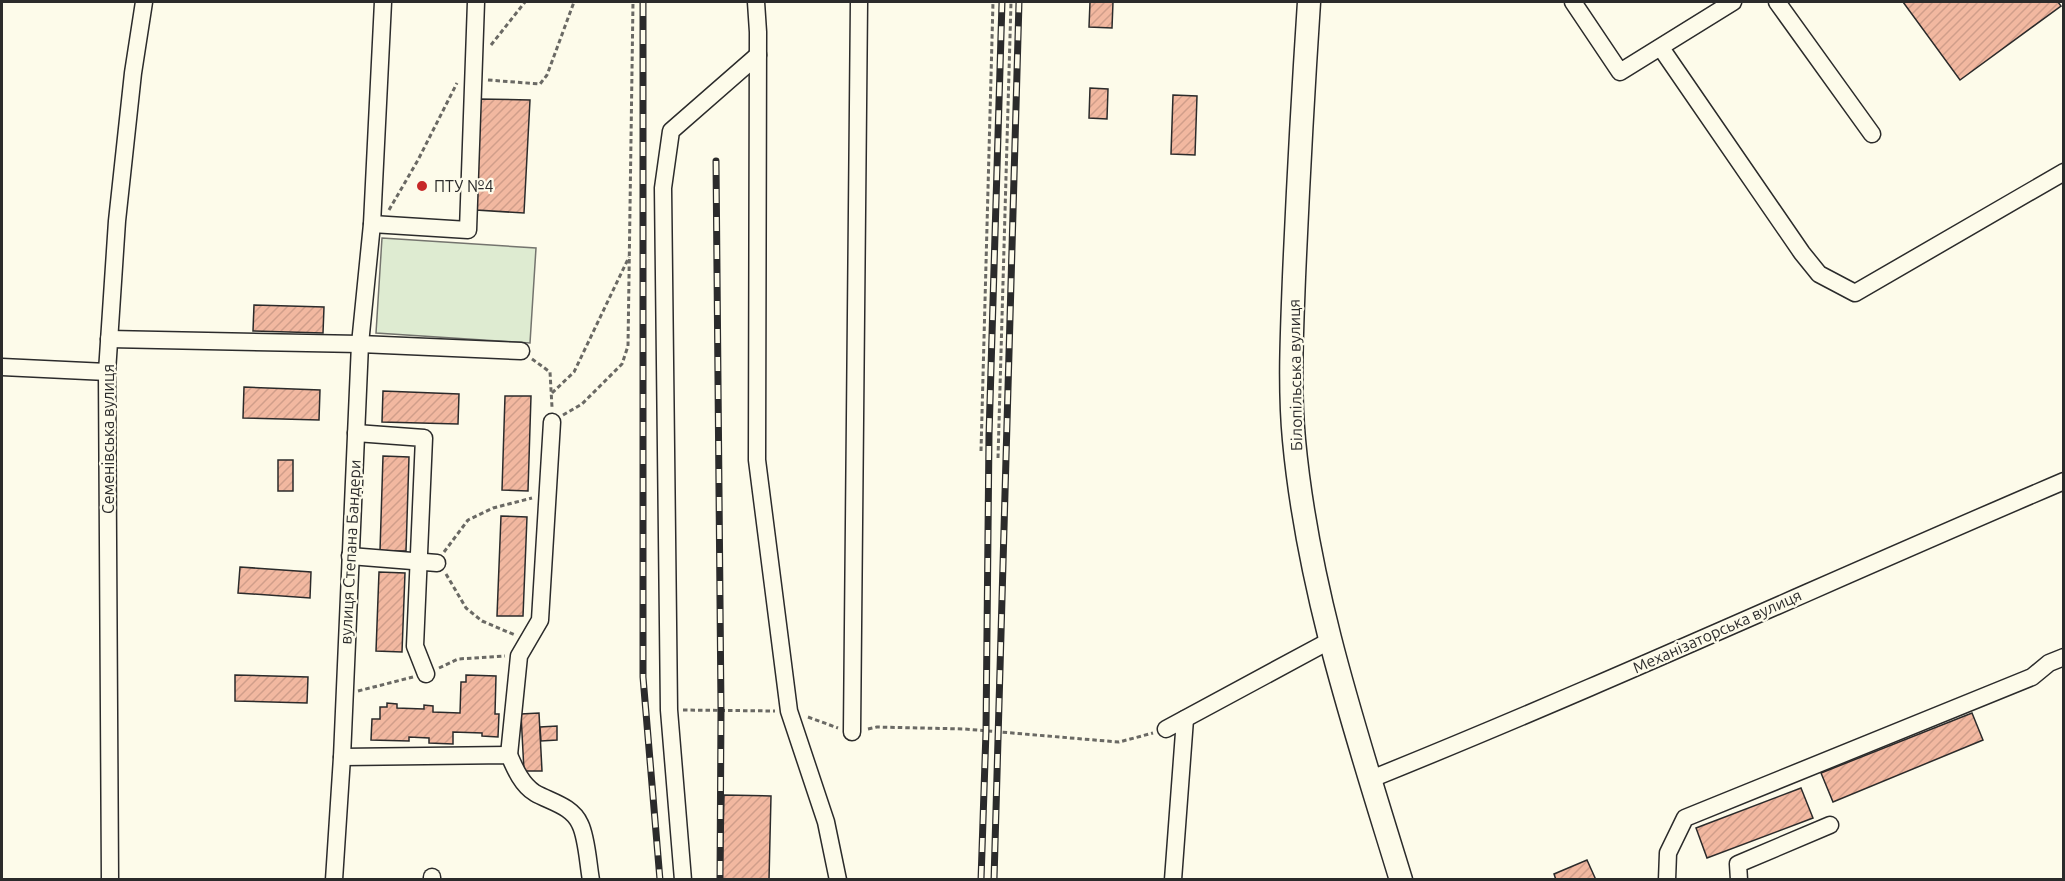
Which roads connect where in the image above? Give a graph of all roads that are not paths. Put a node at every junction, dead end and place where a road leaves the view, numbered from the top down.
1 (144, 2) edge
2 (383, 2) edge
3 (476, 2) edge
4 (756, 2) edge
5 (859, 2) edge
6 (1309, 2) edge
7 (1573, 2) edge
8 (1733, 2) edge
9 (1777, 2) edge
10 (1661, 48) junction
11 (758, 55) junction
12 (1872, 134) dead end
13 (2064, 172) edge
14 (377, 224) junction
15 (109, 339) junction
16 (360, 344) junction
17 (521, 351) road end
18 (2, 367) edge
19 (107, 372) junction
20 (552, 422) road end
21 (356, 433) junction
22 (2064, 481) edge
23 (350, 556) junction
24 (419, 561) junction
25 (437, 563) road end
26 (1331, 640) junction
27 (2064, 657) edge
28 (426, 674) dead end
29 (1185, 718) junction
30 (1166, 729) road end
31 (852, 732) road end
32 (509, 755) junction
33 (342, 757) junction
34 (1371, 779) junction
35 (1830, 825) dead end
36 (110, 879) edge
37 (334, 879) edge
38 (591, 879) edge
39 (683, 879) edge
40 (838, 879) edge
41 (1173, 879) edge
42 (1401, 879) edge
43 (1667, 879) edge
44 (1739, 879) edge

1 - 15 street, Семенівська вулиця
2 - 14 street, вулиця Степана Бандери
3 - 14 street
4 - 11 street
5 - 31 street
6 - 26 main road, Білопільська вулиця
7 - 10 street
8 - 10 street
9 - 12 street
10 - 13 street
11 - 39 street
11 - 40 street
14 - 16 street, вулиця Степана Бандери
15 - 16 street
15 - 19 street, Семенівська вулиця
16 - 17 street
16 - 21 street, вулиця Степана Бандери
18 - 19 street
19 - 36 street, Семенівська вулиця
20 - 32 street
21 - 23 street, вулиця Степана Бандери
21 - 24 street
22 - 34 street, Механізаторська вулиця
23 - 24 street
23 - 33 street, вулиця Степана Бандери
24 - 25 street
24 - 28 street
26 - 29 street
26 - 34 main road, Білопільська вулиця
27 - 43 street
29 - 30 street
29 - 41 street
32 - 33 street
32 - 38 street
33 - 37 street, вулиця Степана Бандери
34 - 42 main road, Білопільська вулиця
35 - 44 street

